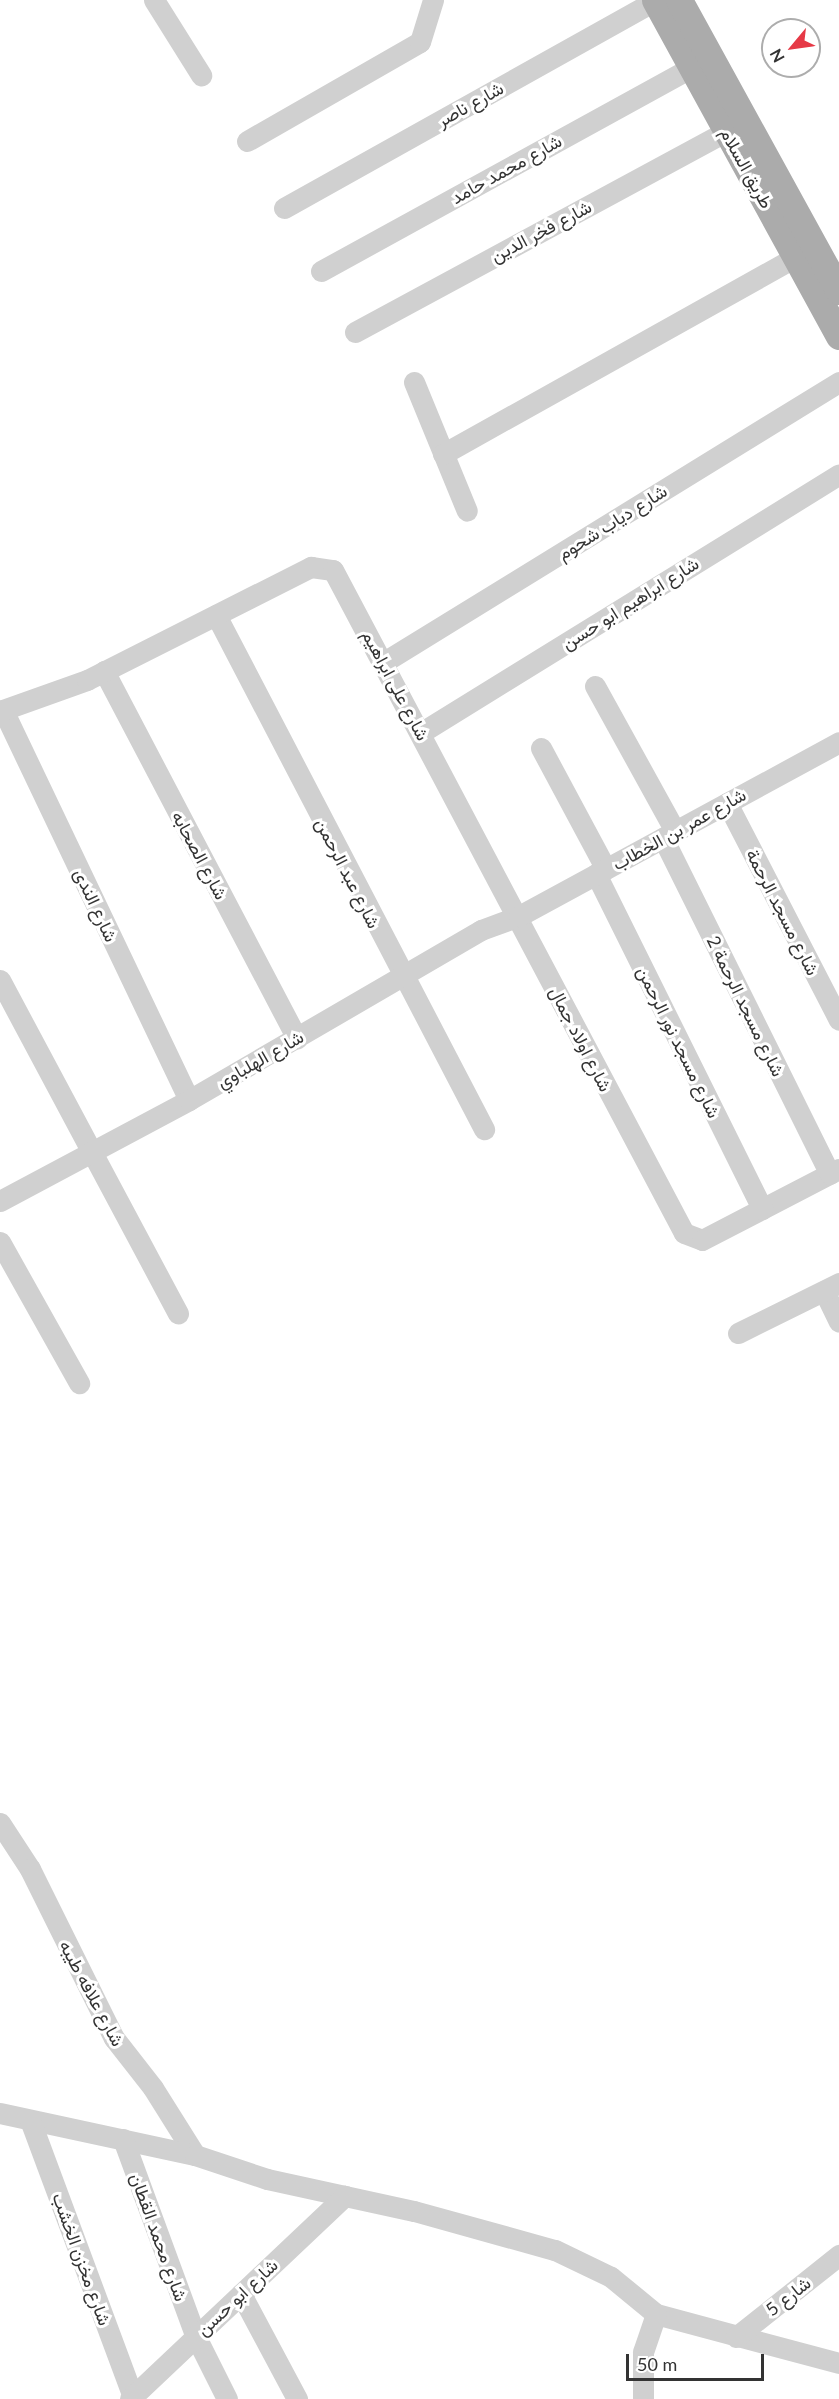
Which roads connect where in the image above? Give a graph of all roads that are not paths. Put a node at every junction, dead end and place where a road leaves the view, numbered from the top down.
1 (154, 0) edge
2 (656, 0) edge
3 (679, 0) edge
4 (429, 2) edge
5 (692, 67) junction
6 (201, 75) dead end
7 (727, 131) junction
8 (247, 141) dead end
9 (284, 208) dead end
10 (796, 257) junction
11 (321, 271) dead end
12 (839, 291) edge
13 (355, 332) dead end
14 (839, 336) edge
15 (414, 382) dead end
16 (839, 382) edge
17 (443, 454) junction
18 (839, 474) edge
19 (466, 511) dead end
20 (216, 615) junction
21 (384, 662) junction
22 (104, 671) junction
23 (595, 686) dead end
24 (2, 710) edge
25 (422, 732) junction
26 (839, 742) edge
27 (541, 748) dead end
28 (727, 803) junction
29 (669, 835) junction
30 (601, 872) junction
31 (519, 916) junction
32 (401, 976) junction
33 (3, 992) edge
34 (839, 1020) edge
35 (297, 1038) junction
36 (189, 1100) junction
37 (484, 1129) dead end
38 (90, 1154) junction
39 (834, 1172) edge
40 (0, 1202) edge
41 (762, 1209) junction
42 (0, 1242) edge
43 (831, 1287) edge
44 (178, 1314) dead end
45 (839, 1322) edge
46 (738, 1333) dead end
47 (79, 1383) dead end
48 (0, 1823) edge
49 (8, 1850) edge
50 (0, 2113) edge
51 (30, 2120) junction
52 (123, 2139) junction
53 (195, 2155) junction
54 (345, 2196) junction
55 (839, 2255) edge
56 (241, 2294) junction
57 (656, 2314) junction
58 (196, 2337) junction
59 (736, 2337) junction
60 (829, 2360) edge
61 (839, 2380) edge
62 (132, 2398) edge
63 (227, 2399) edge
64 (297, 2399) edge
65 (643, 2399) edge

1 - 6 street
2 - 5 main road, طريق السلام
2 - 9 street, شارع ناصر
3 - 12 main road, طريق السلام
4 - 8 street
5 - 7 main road, طريق السلام
5 - 11 street, شارع محمد حامد
7 - 10 main road, طريق السلام
7 - 13 street, شارع فخر الدين
10 - 14 main road, طريق السلام
10 - 17 street
15 - 17 street
16 - 21 street, شارع دياب شحوم
17 - 19 street
18 - 25 street, شارع ابراهيم ابو حسن
20 - 21 street, شارع على ابراهيم
20 - 22 street, شارع على ابراهيم
20 - 32 street, شارع عبد الرحمن
21 - 25 street, شارع على ابراهيم
22 - 24 street, شارع على ابراهيم
22 - 35 street, شارع الصحابه
23 - 29 street, شارع مسجد الرحمة 2
24 - 36 street, شارع الندى
25 - 31 street, شارع على ابراهيم
26 - 28 street, شارع عمر بن الخطاب
27 - 30 street, شارع مسجد نور الرحمن
28 - 29 street, شارع عمر بن الخطاب
28 - 34 street, شارع مسجد الرحمة
29 - 30 street, شارع عمر بن الخطاب
29 - 39 street, شارع مسجد الرحمة 2
30 - 31 street, شارع عمر بن الخطاب
30 - 41 street, شارع مسجد نور الرحمن
31 - 32 street, شارع الهلباوي
31 - 41 street, شارع اولاد جمال
32 - 35 street, شارع الهلباوي
32 - 37 street, شارع عبد الرحمن
33 - 38 street
35 - 36 street, شارع الهلباوي
36 - 38 street, شارع الهلباوي
38 - 40 street, شارع الهلباوي
38 - 44 street
39 - 41 street, شارع اولاد جمال
42 - 47 street
43 - 45 street
43 - 46 street
48 - 49 street, شارع علافه طيبه
49 - 53 street, شارع علافه طيبه
50 - 51 street
51 - 52 street
51 - 62 street, شارع مخزن الخشب
52 - 53 street
52 - 58 street, شارع محمد القطان
53 - 54 street
54 - 56 street, شارع ابو حسن
54 - 57 street
55 - 59 street, شارع 5
56 - 58 street, شارع ابو حسن
56 - 64 street
57 - 59 street
57 - 65 street
58 - 62 street, شارع ابو حسن
58 - 63 street, شارع محمد القطان
59 - 60 street
60 - 61 street

